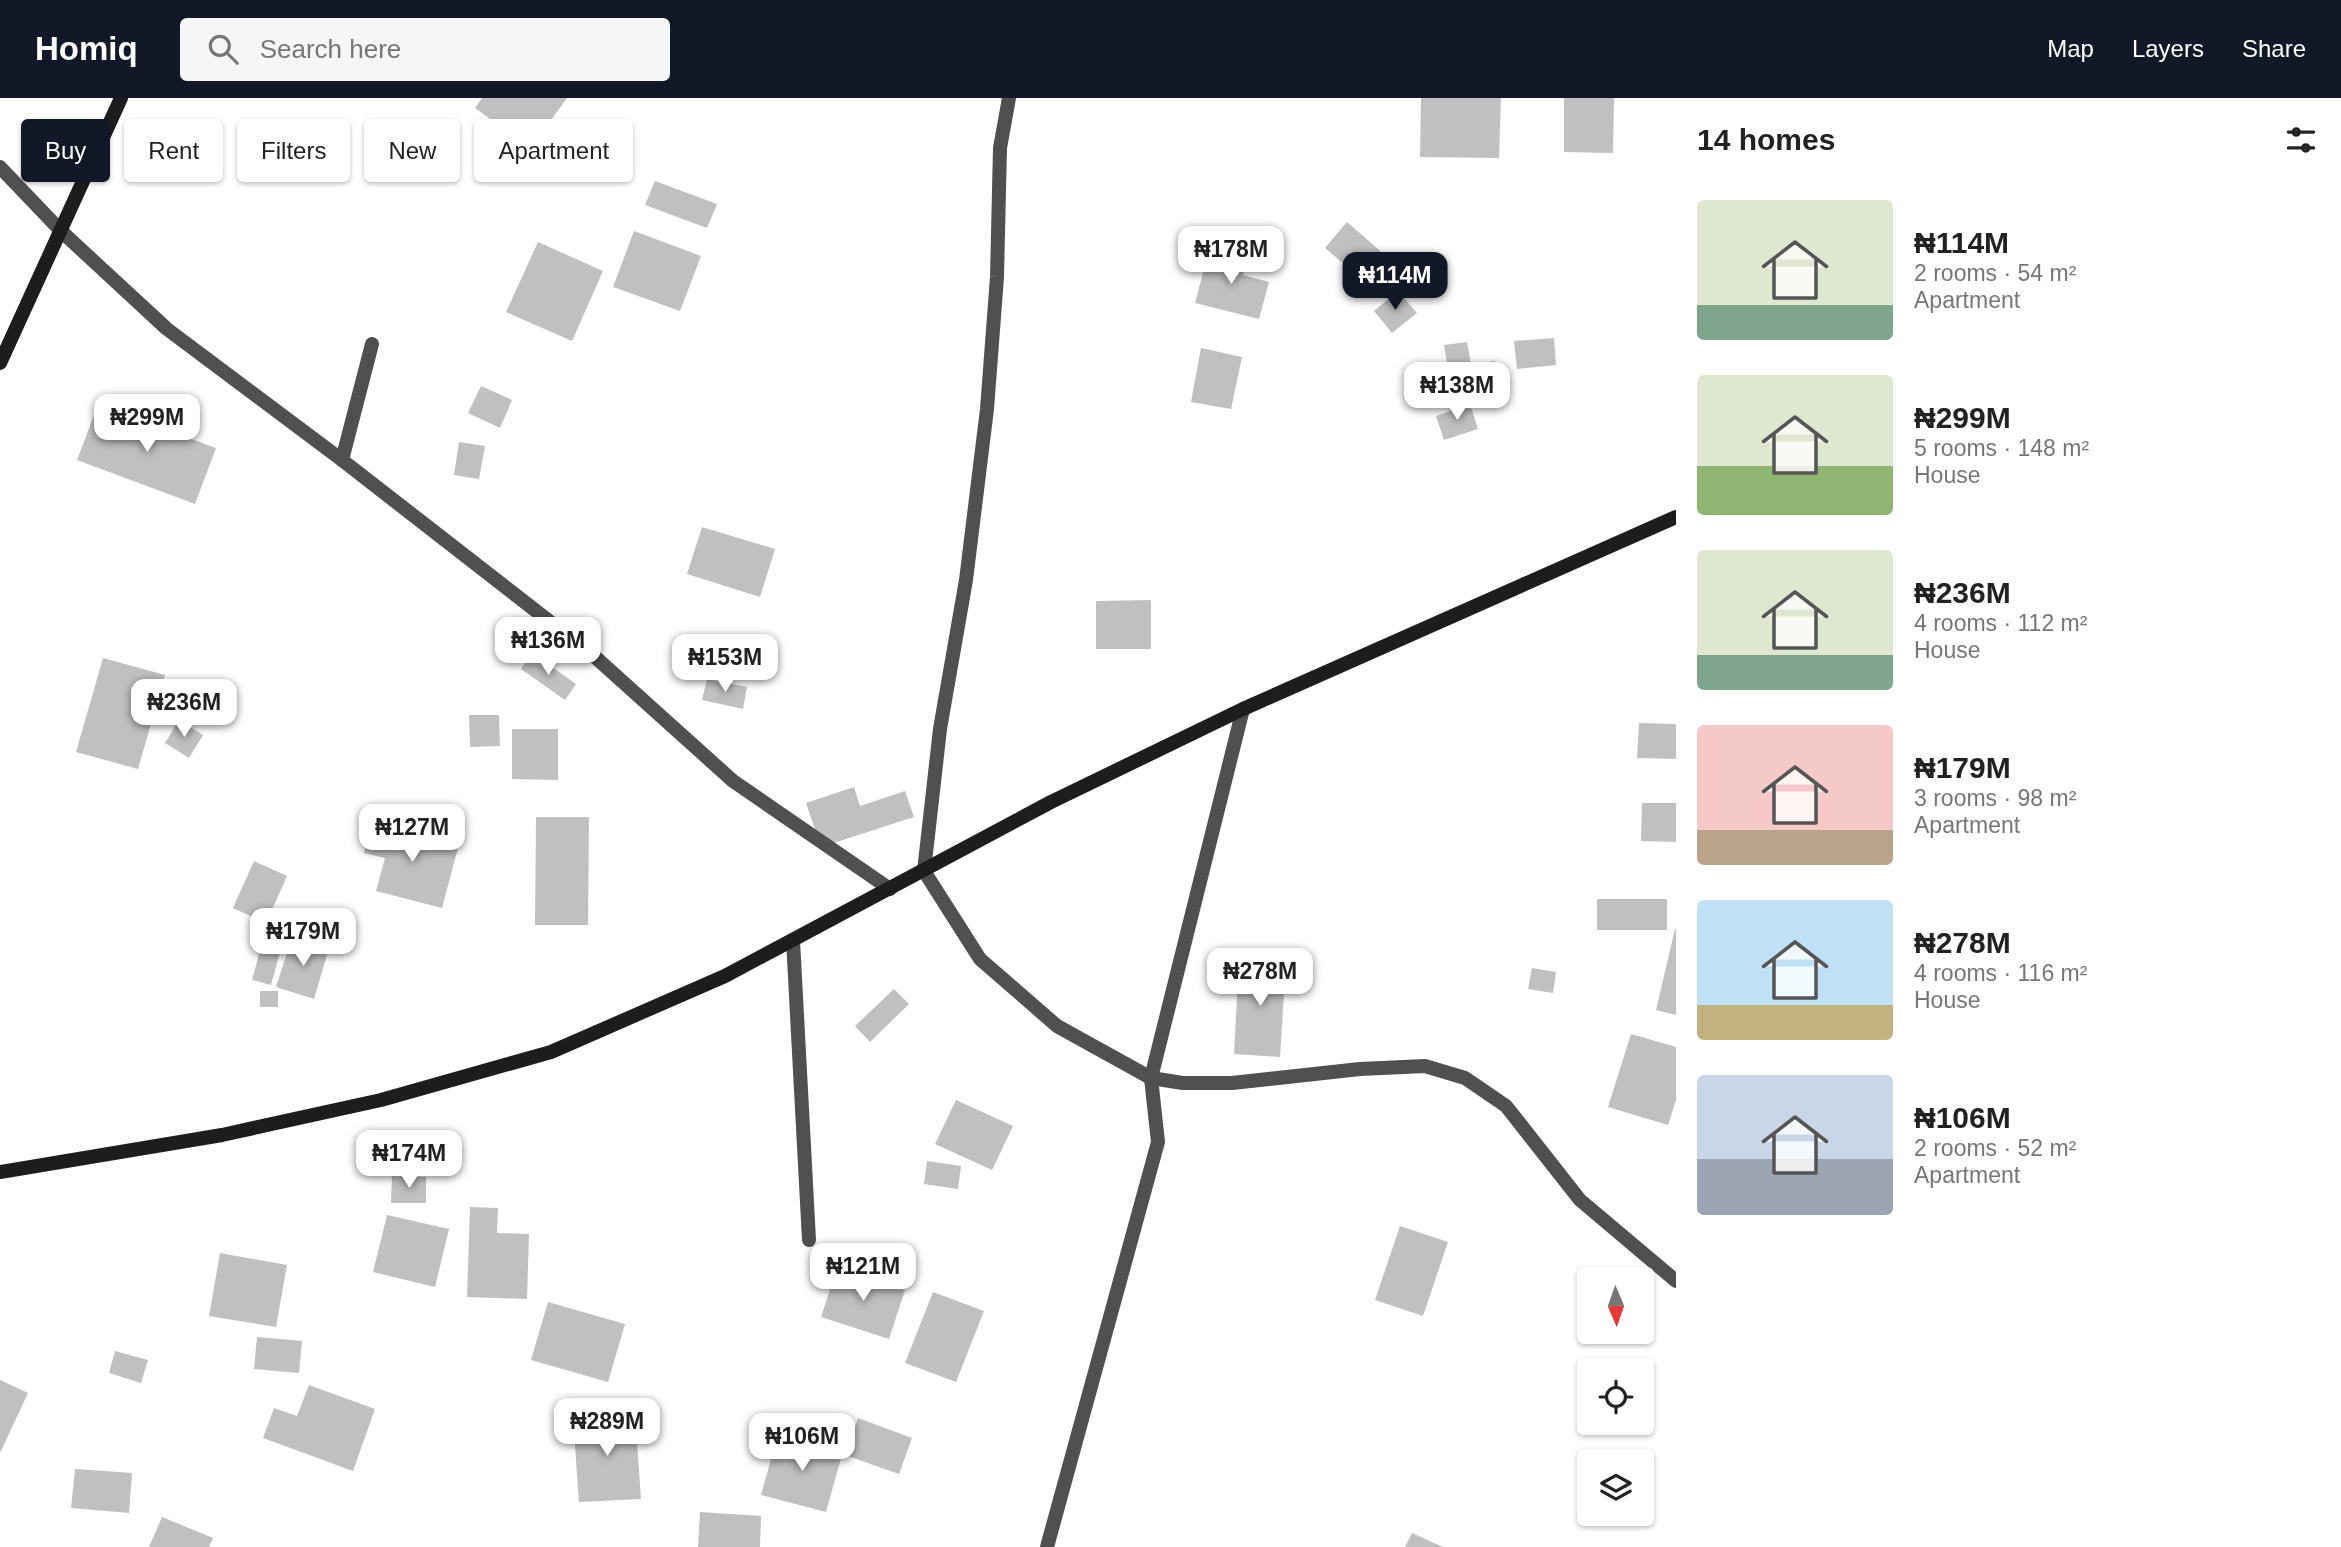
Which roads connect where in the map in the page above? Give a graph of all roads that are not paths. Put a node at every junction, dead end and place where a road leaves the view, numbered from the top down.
1 (121, 98) edge
2 (1009, 98) edge
3 (0, 167) edge
4 (61, 231) junction
5 (372, 344) dead end
6 (0, 362) edge
7 (342, 460) junction
8 (1676, 517) edge
9 (1243, 709) junction
10 (924, 871) junction
11 (890, 889) junction
12 (793, 940) junction
13 (1151, 1078) junction
14 (0, 1172) edge
15 (809, 1240) dead end
16 (1676, 1281) edge
17 (1047, 1547) edge

1 - 4 street
2 - 10 street
3 - 4 street
4 - 6 street
4 - 7 street
5 - 7 street
7 - 11 street
8 - 9 street
9 - 10 street
9 - 13 street
10 - 11 street
10 - 13 street
11 - 12 street
12 - 14 street
12 - 15 street
13 - 16 street
13 - 17 street

